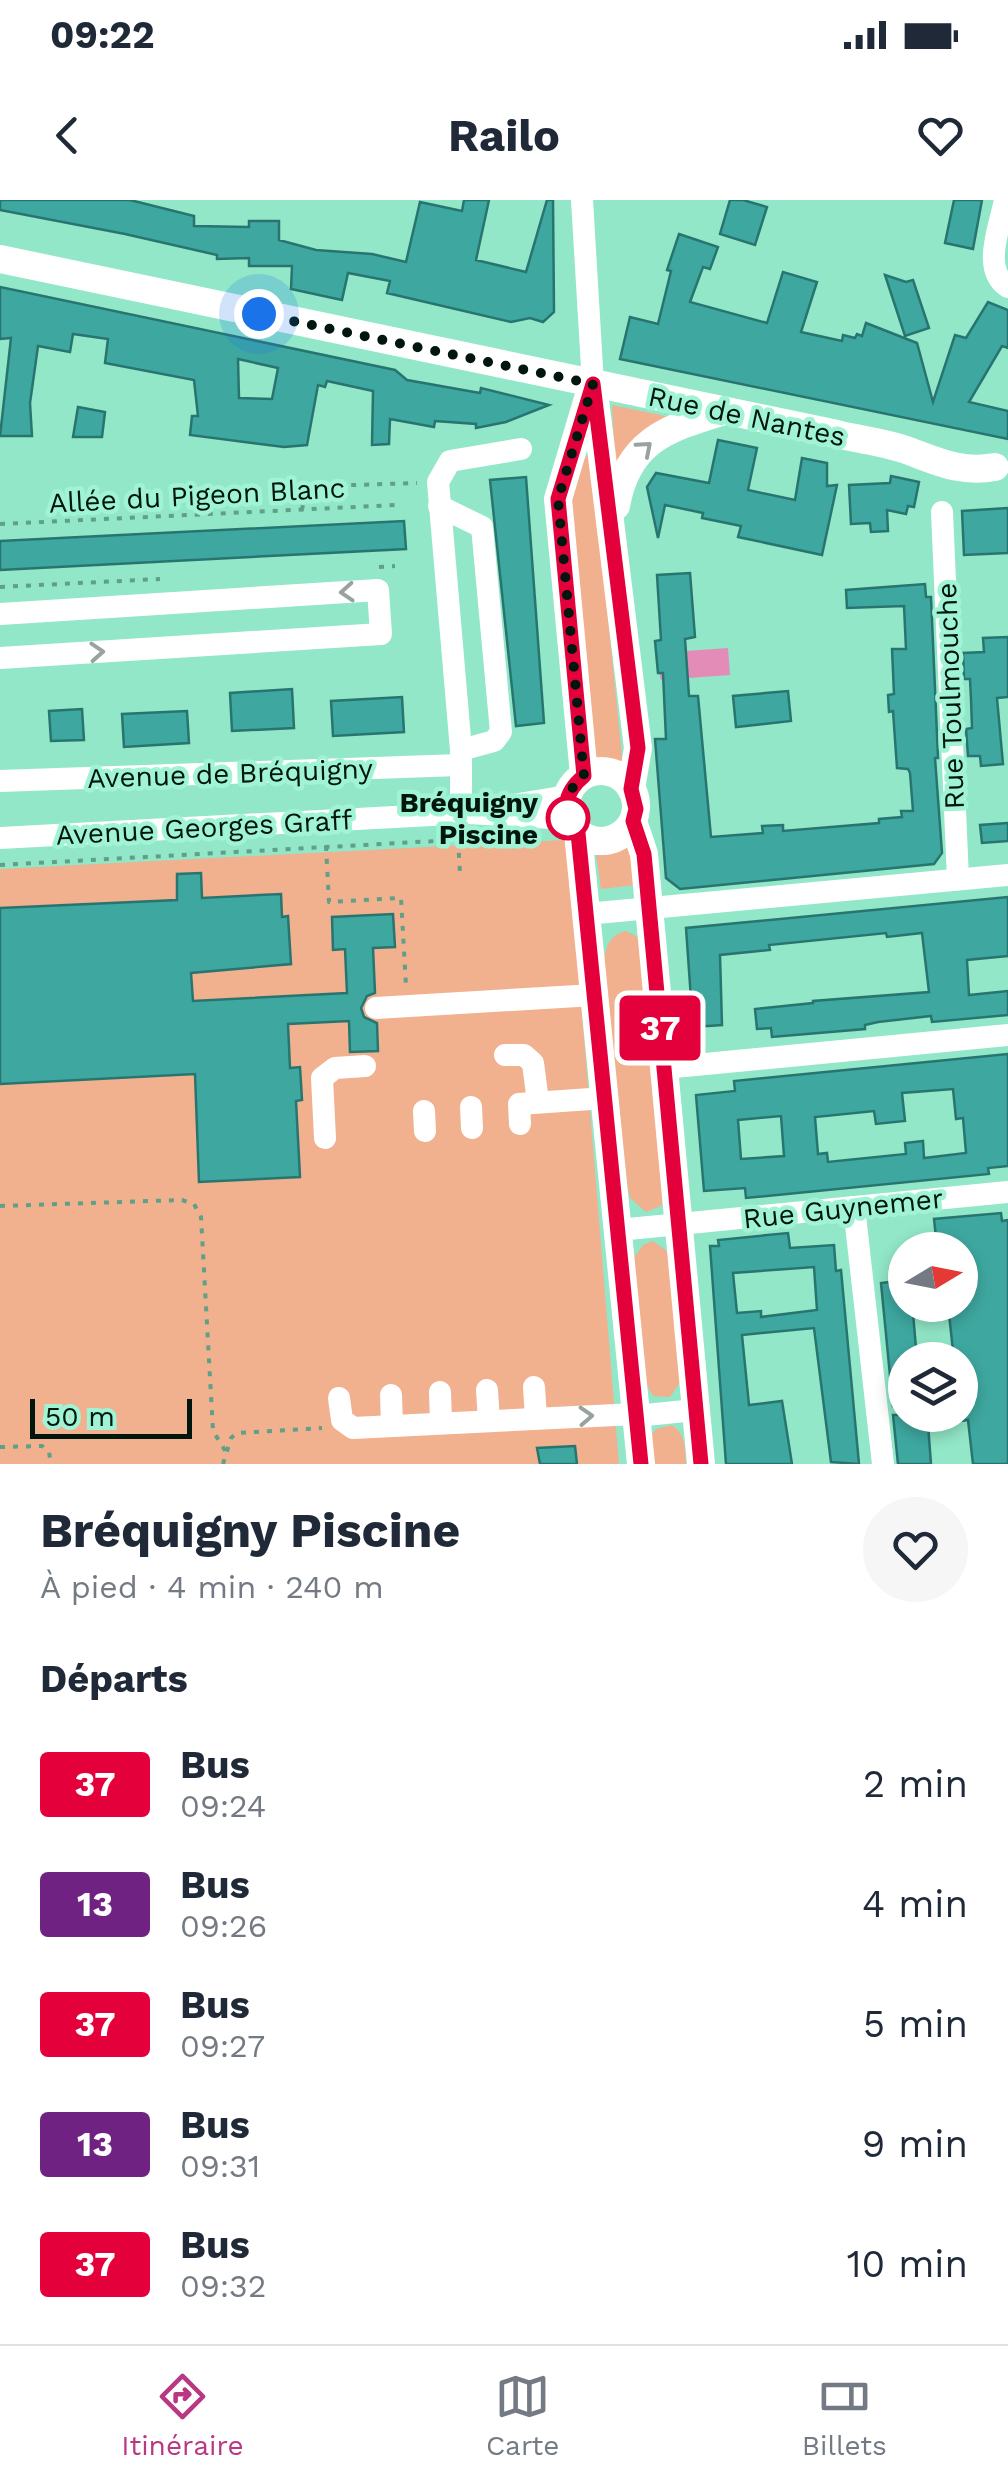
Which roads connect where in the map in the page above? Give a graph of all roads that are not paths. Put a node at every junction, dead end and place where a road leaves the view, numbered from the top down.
1 (582, 200) edge
2 (1005, 200) edge
3 (0, 259) edge
4 (1008, 287) edge
5 (593, 384) junction
6 (725, 411) junction
7 (520, 449) dead end
8 (1001, 468) edge
9 (440, 506) junction
10 (942, 512) dead end
11 (612, 527) junction
12 (0, 614) edge
13 (0, 658) edge
14 (460, 757) junction
15 (0, 782) edge
16 (631, 789) junction
17 (574, 806) junction
18 (469, 813) junction
19 (633, 821) junction
20 (0, 838) edge
21 (1008, 874) edge
22 (958, 880) junction
23 (649, 908) junction
24 (586, 914) junction
25 (594, 995) junction
26 (376, 1008) dead end
27 (1008, 1035) edge
28 (505, 1056) dead end
29 (366, 1066) dead end
30 (664, 1068) junction
31 (605, 1098) junction
32 (538, 1102) junction
33 (520, 1124) dead end
34 (324, 1138) dead end
35 (1008, 1192) edge
36 (854, 1206) junction
37 (679, 1224) junction
38 (618, 1230) junction
39 (534, 1387) dead end
40 (487, 1390) dead end
41 (440, 1392) dead end
42 (390, 1395) dead end
43 (339, 1398) dead end
44 (695, 1410) junction
45 (636, 1415) junction
46 (536, 1418) junction
47 (488, 1421) junction
48 (441, 1423) junction
49 (392, 1426) junction
50 (641, 1464) edge
51 (701, 1464) edge
52 (883, 1464) edge

1 - 5 street
2 - 4 street
3 - 5 main road, Rue de Nantes
5 - 6 main road, Rue de Nantes
5 - 11 main road
5 - 17 main road
6 - 8 main road, Rue de Nantes
11 -> 6 main road
7 - 9 street
9 - 14 street
9 - 14 street
10 - 22 street, Rue Toulmouche
11 - 16 main road
13 -> 12 street
14 - 15 street, Avenue de Bréquigny
14 - 18 street
16 - 17 main road
16 - 19 main road
17 - 18 street, Avenue Georges Graff
17 - 19 main road
17 - 24 main road
18 - 20 street, Avenue Georges Graff
19 - 23 main road
21 - 22 street
22 - 23 street
23 - 24 street
23 - 30 main road
24 - 25 main road
25 - 26 street
25 - 31 main road
27 - 30 street
28 - 32 street
29 - 34 street
30 - 37 main road
31 - 32 street
31 - 38 main road
32 - 33 street
35 - 36 street, Rue Guynemer
36 - 37 street, Rue Guynemer
36 - 52 street
37 - 38 street, Rue Guynemer
37 - 44 main road
38 - 45 main road
39 - 46 street
40 - 47 street
41 - 48 street
42 - 49 street
43 - 49 street
44 - 45 street
44 - 51 main road
46 -> 45 street
45 - 50 main road
46 - 47 street
47 - 48 street
48 - 49 street

